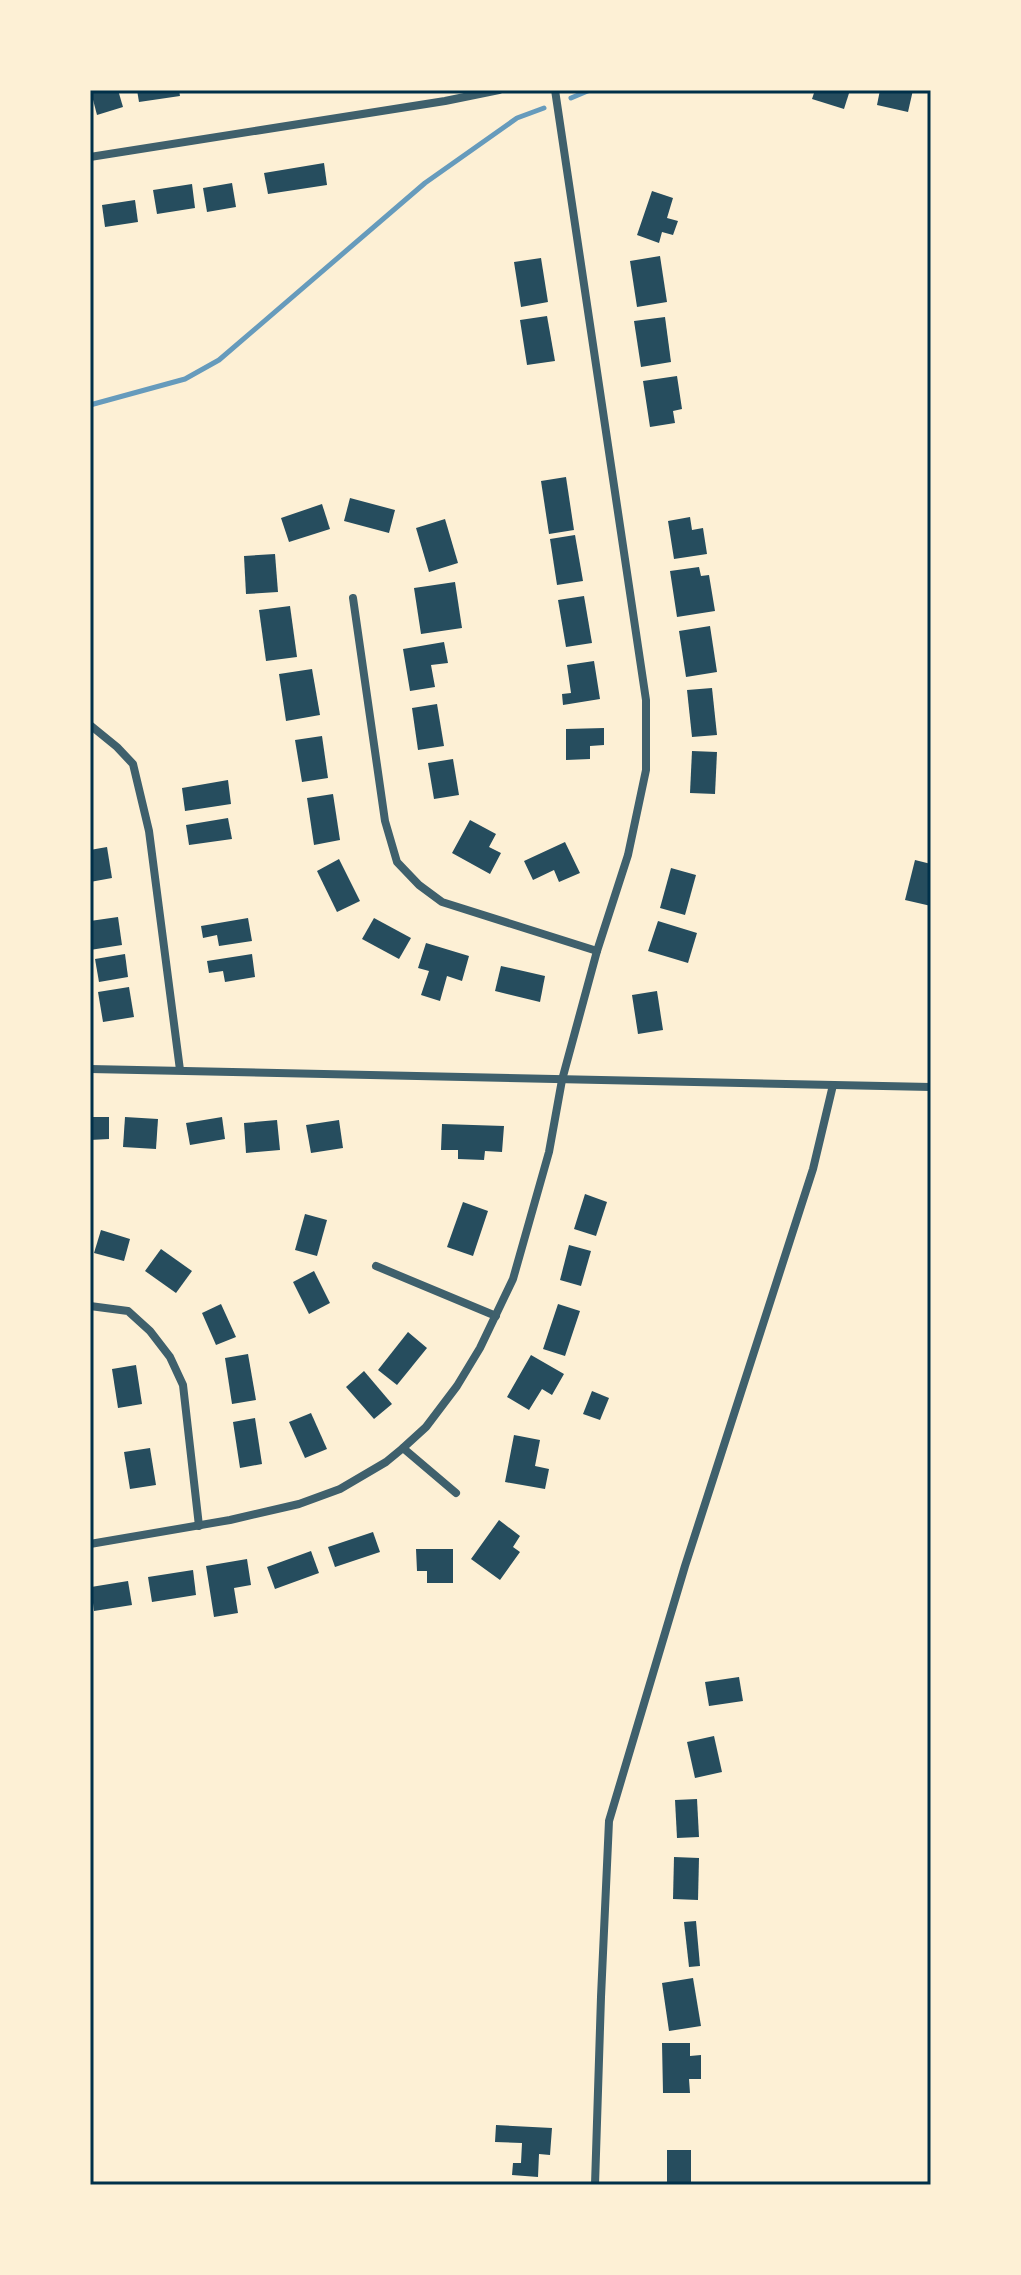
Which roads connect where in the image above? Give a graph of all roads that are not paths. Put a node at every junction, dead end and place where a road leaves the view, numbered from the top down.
1 (499, 90) edge
2 (555, 90) edge
3 (90, 157) edge
4 (353, 598) dead end
5 (90, 725) edge
6 (597, 951) junction
7 (90, 1069) edge
8 (180, 1070) junction
9 (562, 1080) junction
10 (833, 1085) junction
11 (931, 1087) edge
12 (376, 1266) dead end
13 (90, 1306) edge
14 (496, 1316) junction
15 (403, 1448) junction
16 (456, 1493) dead end
17 (199, 1526) junction
18 (90, 1544) edge
19 (595, 2185) edge

1 - 3 street
2 - 6 street
4 - 6 street
5 - 8 street
6 - 9 street
7 - 8 street
8 - 9 street
9 - 10 street
9 - 14 street
10 - 11 street
10 - 19 street
12 - 14 street
13 - 17 street
14 - 15 street
15 - 16 street
15 - 17 street
17 - 18 street

